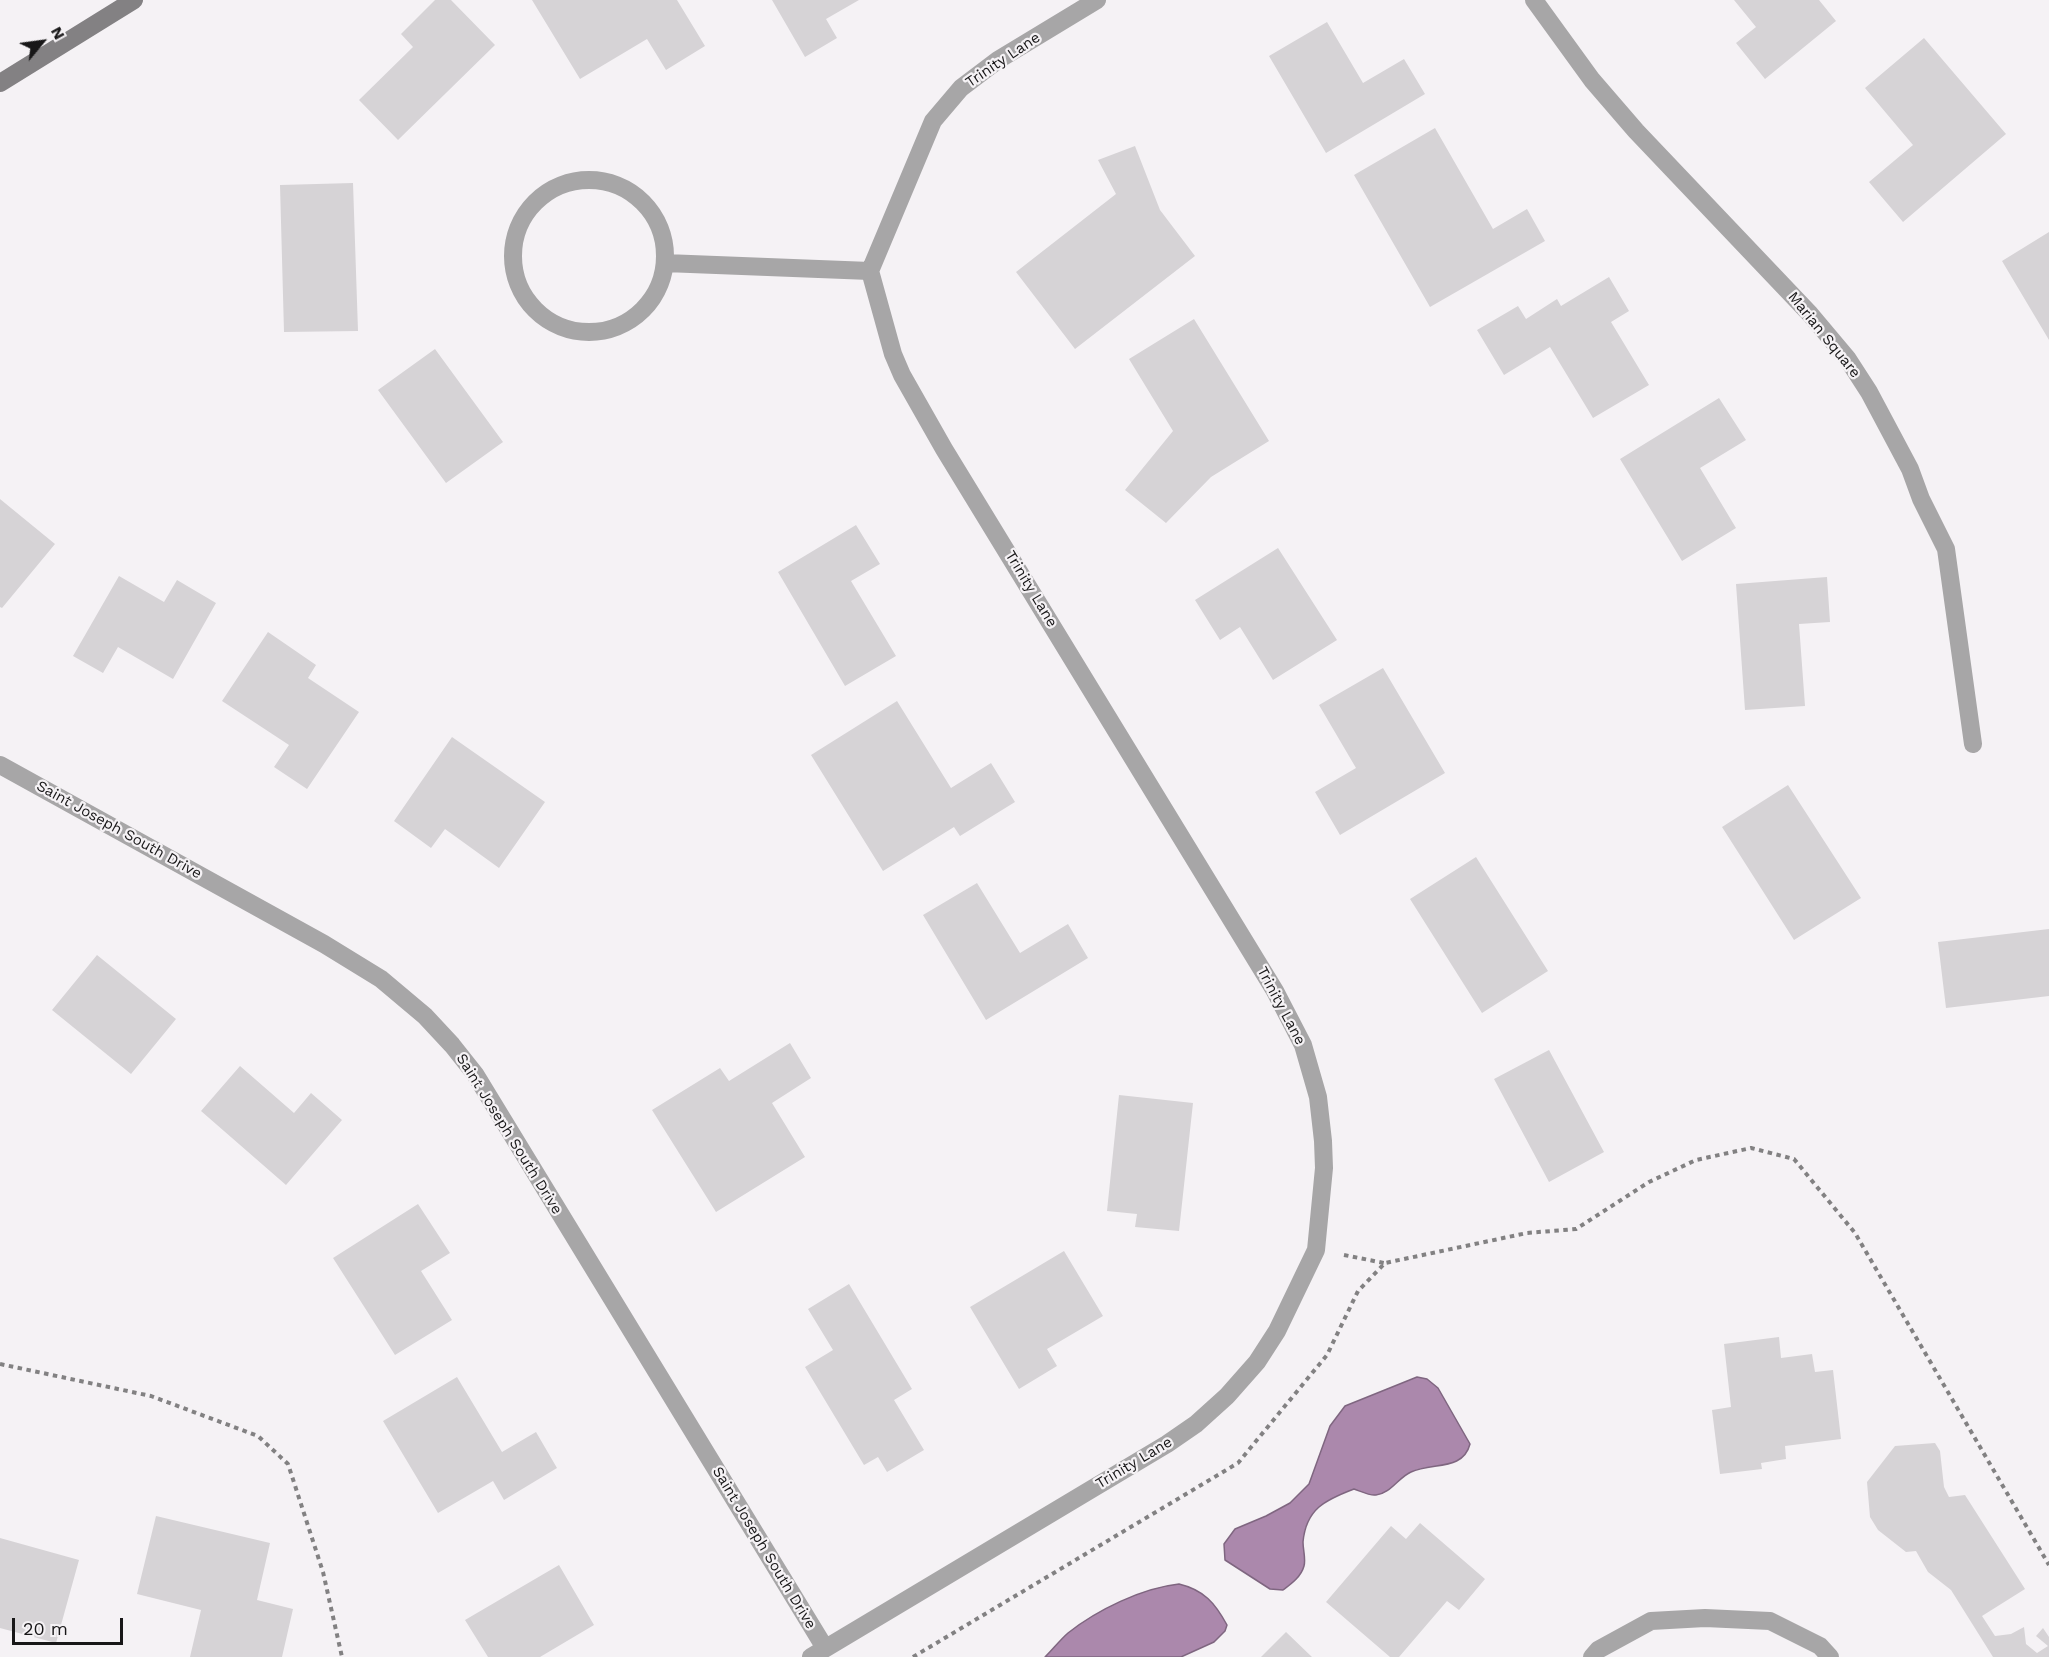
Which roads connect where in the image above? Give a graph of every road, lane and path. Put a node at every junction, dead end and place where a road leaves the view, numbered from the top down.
1 (134, 0) edge
2 (1097, 0) edge
3 (1534, 0) edge
4 (0, 83) edge
5 (665, 263) junction
6 (870, 271) junction
7 (1973, 744) dead end
8 (0, 765) edge
9 (1316, 1250) junction
10 (1385, 1263) junction
11 (0, 1364) edge
12 (2049, 1565) edge
13 (818, 1653) edge
14 (342, 1657) edge
15 (913, 1657) edge
16 (1592, 1657) edge
17 (1830, 1657) edge

1 - 4 main road
2 - 6 street, Trinity Lane
3 - 7 street, Marian Square
5 - 5 street
5 - 6 street
6 - 9 street, Trinity Lane
8 - 13 street, Saint Joseph South Drive
9 - 10 path
9 - 13 street, Trinity Lane
10 - 12 path
10 - 15 path
11 - 14 path
16 - 17 street

